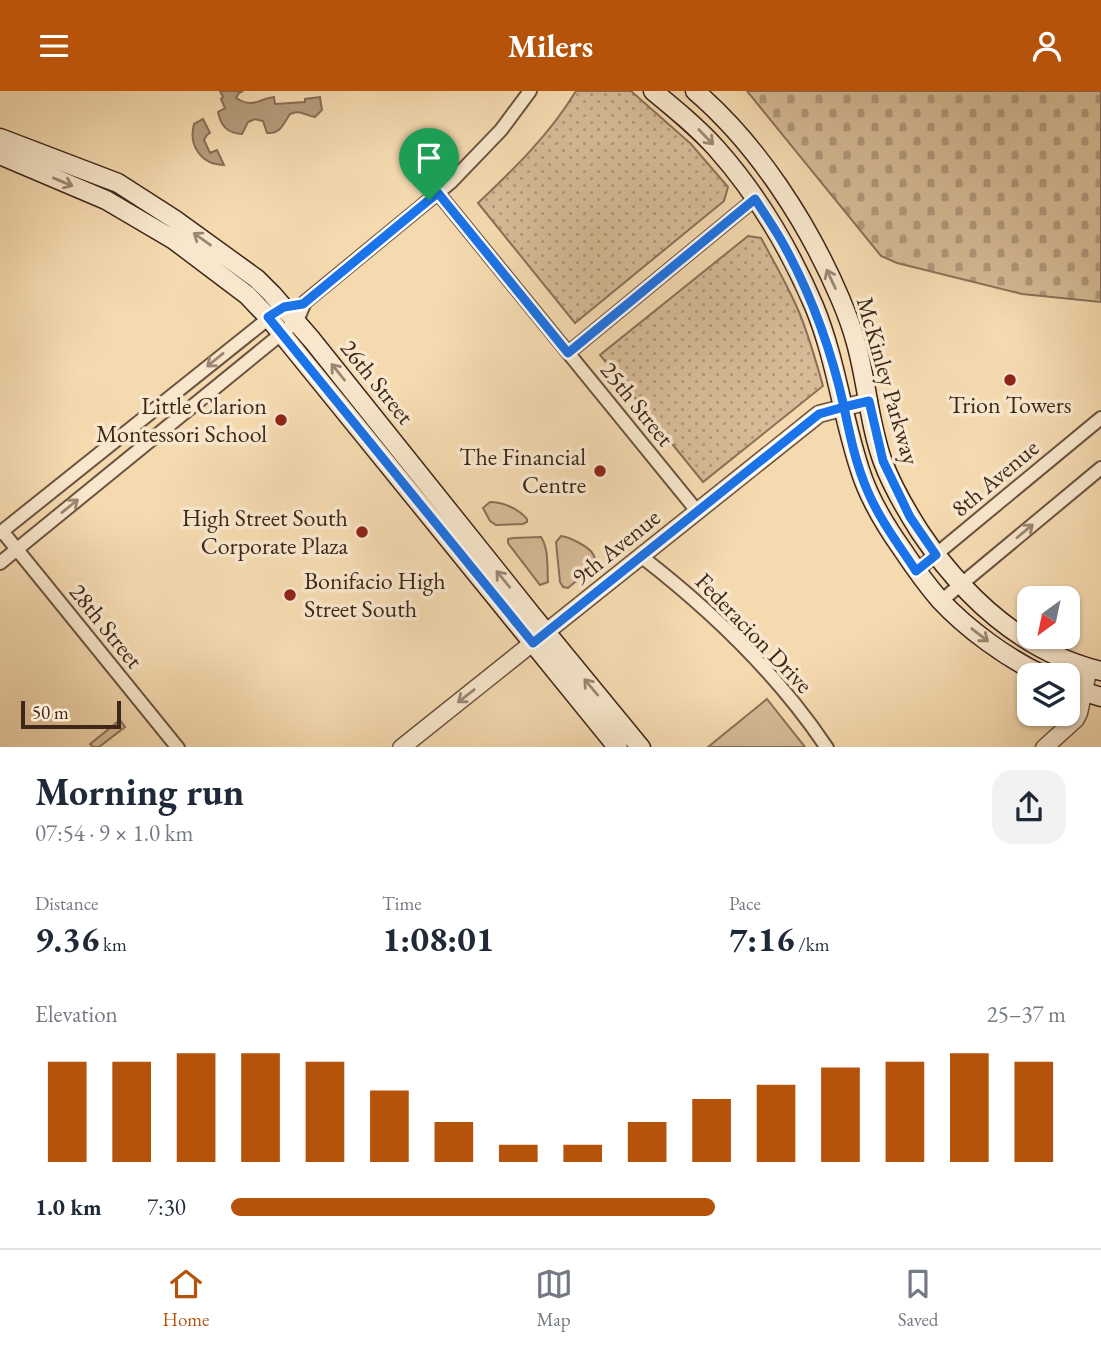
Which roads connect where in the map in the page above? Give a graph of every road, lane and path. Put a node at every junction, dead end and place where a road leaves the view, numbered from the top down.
1 (530, 91) edge
2 (653, 91) edge
3 (695, 91) edge
4 (0, 138) edge
5 (0, 155) edge
6 (438, 193) junction
7 (755, 199) junction
8 (303, 304) junction
9 (284, 307) junction
10 (268, 317) junction
11 (297, 321) junction
12 (282, 334) junction
13 (568, 353) junction
14 (869, 401) junction
15 (844, 407) junction
16 (1101, 418) edge
17 (1101, 468) edge
18 (698, 511) junction
19 (1, 532) edge
20 (17, 549) junction
21 (936, 555) junction
22 (642, 557) junction
23 (0, 563) edge
24 (916, 571) junction
25 (960, 585) junction
26 (941, 601) junction
27 (540, 637) junction
28 (1021, 663) edge
29 (1095, 669) edge
30 (1084, 692) edge
31 (178, 747) edge
32 (401, 747) edge
33 (618, 747) edge
34 (641, 747) edge
35 (827, 747) edge
36 (1044, 747) edge

1 - 6 street
2 -> 7 main road, McKinley Parkway
14 -> 3 main road, McKinley Parkway
9 -> 4 main road, 26th Street
5 -> 10 main road, 26th Street
6 - 8 street
6 - 13 street, 25th Street
7 - 13 street
7 - 15 main road, McKinley Parkway
8 - 9 street
8 - 11 street
9 - 10 street
9 - 11 main road, 26th Street
10 - 12 main road, 26th Street
10 -> 19 street
11 - 12 street
27 -> 11 main road, 26th Street
20 -> 12 street
12 - 27 main road, 26th Street
13 - 18 street, 25th Street
14 - 15 street, 9th Avenue
14 - 21 main road, McKinley Parkway
15 - 18 street, 9th Avenue
15 - 24 main road, McKinley Parkway
16 - 21 street, 8th Avenue
25 -> 17 street
18 - 22 street, 9th Avenue
19 - 20 street, 28th Street
20 - 23 street
20 - 31 street, 28th Street
21 - 24 street, 8th Avenue
21 - 25 main road, McKinley Parkway
22 - 27 street, 9th Avenue
22 - 35 street, Federacion Drive
24 - 26 main road, McKinley Parkway
25 - 26 street
25 - 29 main road, McKinley Parkway
26 -> 28 main road, McKinley Parkway
27 -> 32 street, 9th Avenue
27 - 33 main road, 26th Street
34 -> 27 main road, 26th Street
29 - 30 street
30 - 36 street

